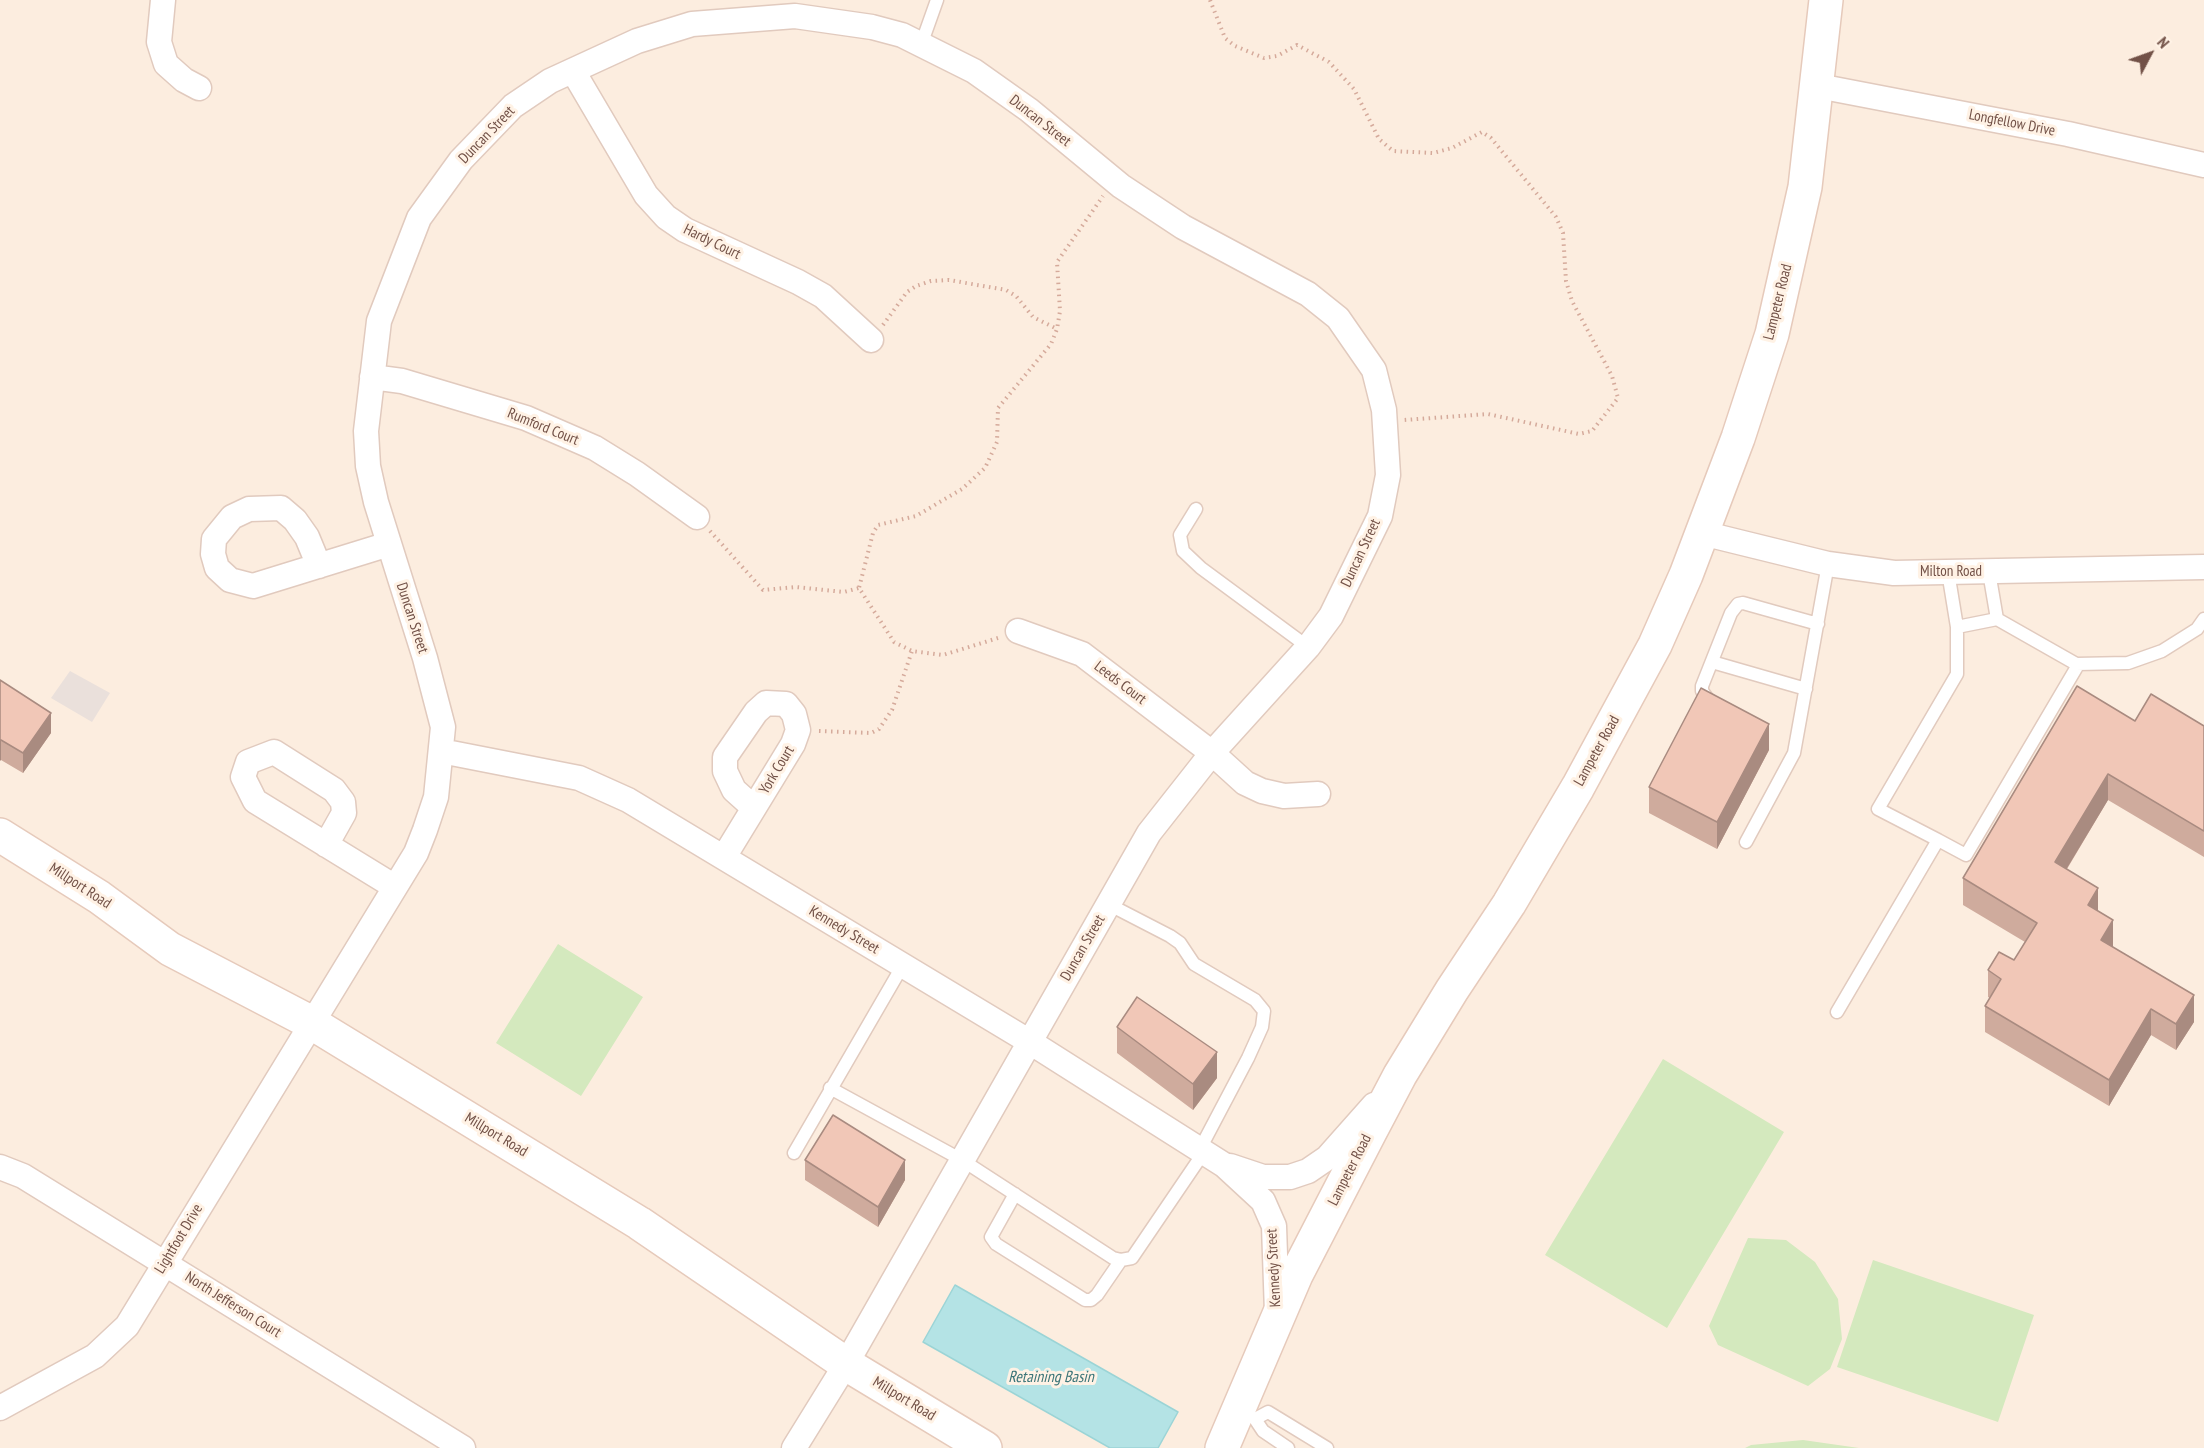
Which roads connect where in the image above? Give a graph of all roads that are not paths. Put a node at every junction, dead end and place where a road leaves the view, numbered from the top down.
1 (163, 0) edge
2 (937, 0) edge
3 (1826, 0) edge
4 (713, 11) edge
5 (921, 45) junction
6 (573, 71) junction
7 (1818, 86) junction
8 (199, 88) dead end
9 (2204, 165) edge
10 (872, 340) road end
11 (372, 377) junction
12 (1196, 509) dead end
13 (697, 517) road end
14 (1702, 533) junction
15 (389, 544) junction
16 (1828, 564) junction
17 (319, 566) dead end
18 (2204, 567) edge
19 (1948, 572) junction
20 (1989, 572) junction
21 (1997, 619) junction
22 (2204, 619) edge
23 (1818, 624) junction
24 (1957, 627) junction
25 (1018, 631) road end
26 (1308, 647) junction
27 (1712, 662) junction
28 (2076, 664) junction
29 (1806, 689) junction
30 (1724, 710) edge
31 (441, 751) junction
32 (1212, 753) junction
33 (1318, 794) dead end
34 (754, 808) junction
35 (0, 835) edge
36 (1938, 840) junction
37 (1746, 842) dead end
38 (326, 845) dead end
39 (724, 856) junction
40 (394, 887) junction
41 (1108, 904) junction
42 (903, 965) junction
43 (1837, 1012) dead end
44 (310, 1022) junction
45 (1030, 1042) junction
46 (1400, 1076) junction
47 (831, 1088) junction
48 (1202, 1150) junction
49 (794, 1153) dead end
50 (962, 1160) junction
51 (1224, 1165) junction
52 (0, 1167) edge
53 (1015, 1194) junction
54 (1121, 1260) junction
55 (165, 1263) junction
56 (1277, 1318) junction
57 (846, 1364) junction
58 (0, 1408) edge
59 (1246, 1416) junction
60 (464, 1448) edge
61 (794, 1448) edge
62 (985, 1448) edge
63 (1222, 1448) edge
64 (1288, 1448) edge
65 (1327, 1448) edge

1 - 8 street
2 - 5 lane
3 - 7 main road, Lampeter Road
4 - 5 street, Duncan Street
4 - 6 street, Duncan Street
5 - 26 street, Duncan Street
6 - 10 street, Hardy Court
6 - 11 street, Duncan Street
7 - 9 street, Longfellow Drive
7 - 14 main road, Lampeter Road
11 - 13 street, Rumford Court
11 - 15 street, Duncan Street
12 - 26 lane
14 - 16 street, Milton Road
14 - 46 main road, Lampeter Road
15 - 17 street
15 - 31 street, Duncan Street
16 - 19 street, Milton Road
16 - 23 lane
18 - 20 street, Milton Road
19 - 20 street, Milton Road
19 - 24 lane
20 - 21 lane
21 - 24 lane
21 - 28 lane
22 - 28 lane
23 - 27 lane
23 - 29 lane
24 - 36 lane
25 - 32 street, Leeds Court
26 - 32 street, Duncan Street
27 - 29 lane
27 - 30 lane
28 - 36 lane
29 - 37 lane
31 - 39 street, Kennedy Street
31 - 40 street, Duncan Street
32 - 33 street, Leeds Court
32 - 41 street, Duncan Street
34 - 34 street, York Court
34 - 39 street, York Court
35 - 44 main road, Millport Road
36 - 43 lane
38 - 40 street
39 - 42 street, Kennedy Street
40 - 44 street, Duncan Street
41 - 45 street, Duncan Street
41 - 48 lane
42 - 45 street, Kennedy Street
42 - 47 lane
44 - 55 street, Lightfoot Drive
44 - 57 main road, Millport Road
45 - 48 street, Kennedy Street
45 - 50 street, Duncan Street
46 - 51 street, Kennedy Street
46 - 56 main road, Lampeter Road
47 - 49 lane
47 - 50 lane
48 - 51 street, Kennedy Street
48 - 54 lane
50 - 53 lane
50 - 57 street, Duncan Street
51 - 56 street, Kennedy Street
52 - 55 street, North Jefferson Court
53 - 54 lane
53 - 54 lane
55 - 58 street, Lightfoot Drive
55 - 60 street, North Jefferson Court
56 - 59 main road, Lampeter Road
57 - 61 street, Duncan Street
57 - 62 main road, Millport Road
59 - 63 main road, Lampeter Road
59 - 64 lane
59 - 65 lane

